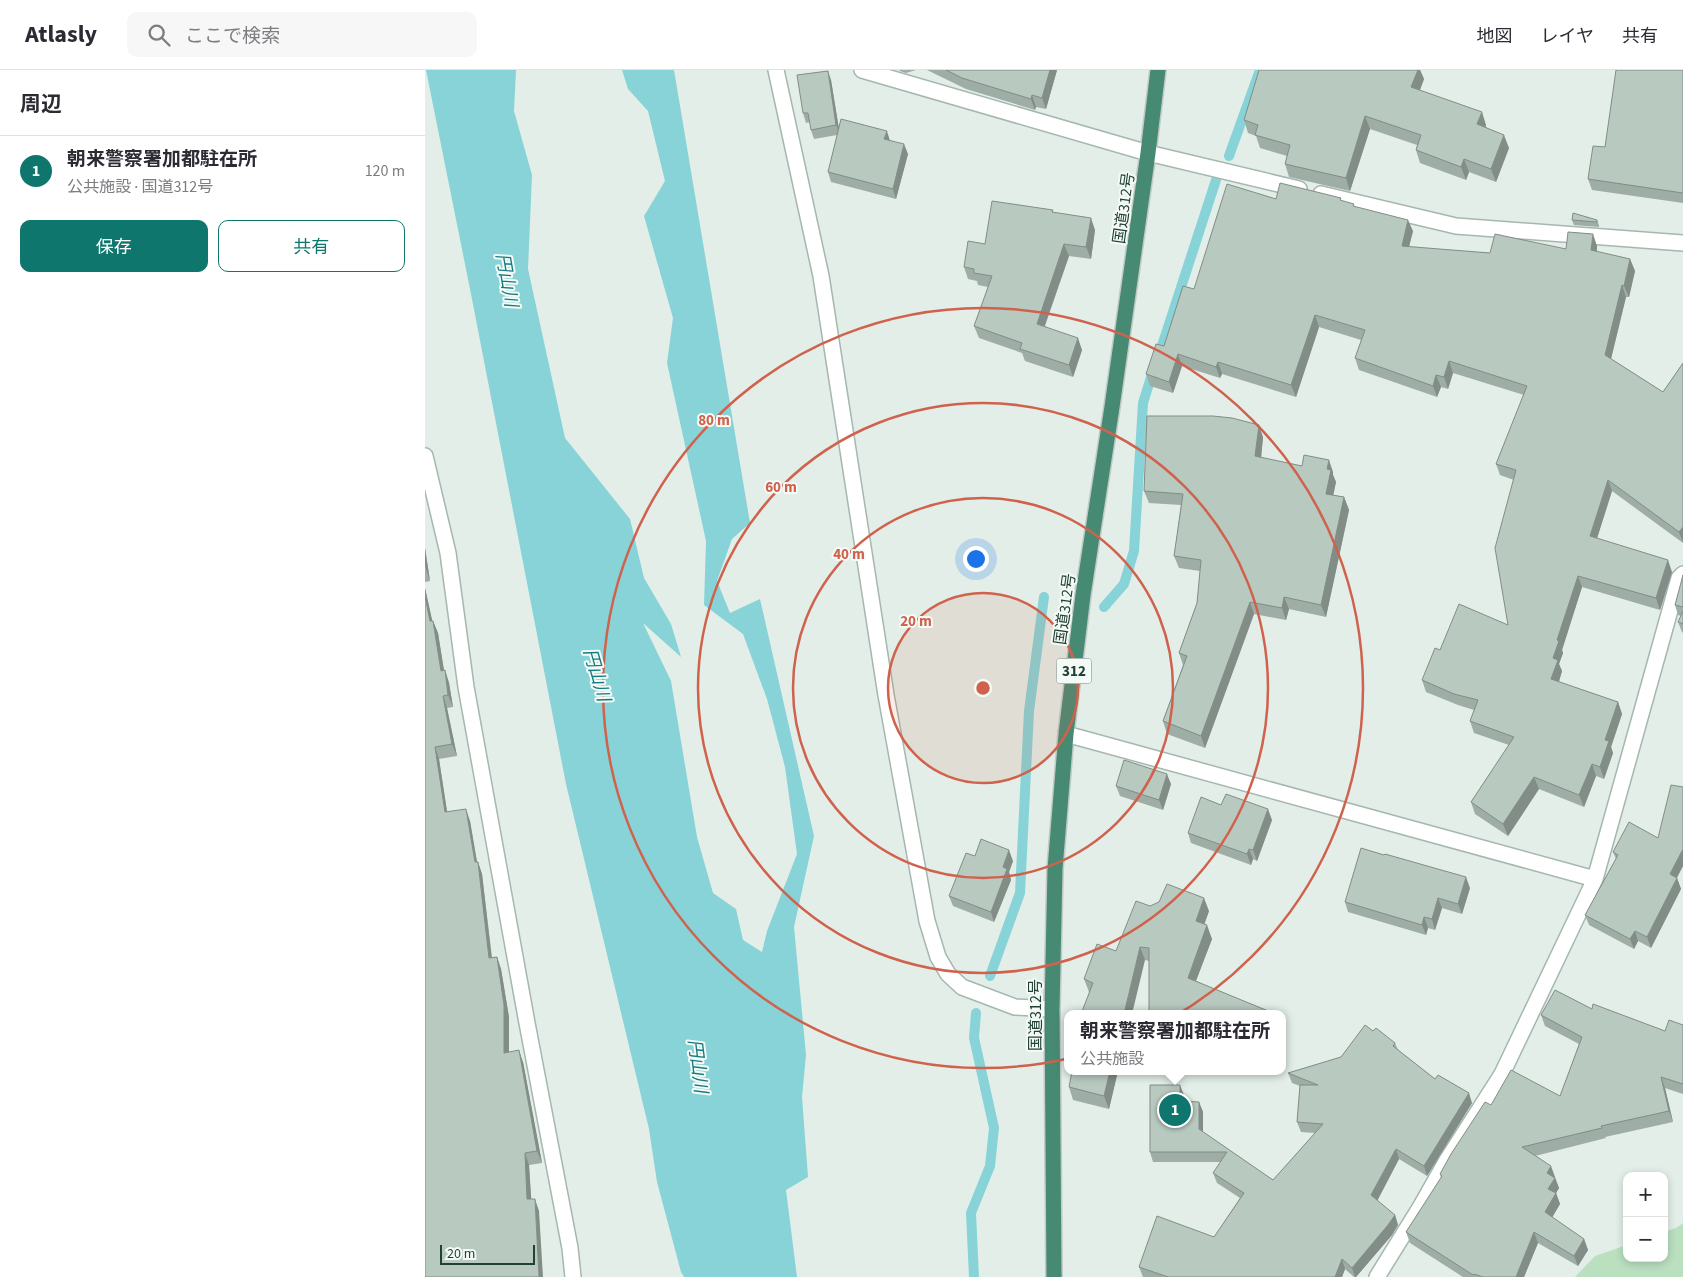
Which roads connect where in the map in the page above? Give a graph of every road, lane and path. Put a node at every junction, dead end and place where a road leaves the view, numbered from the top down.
1 (776, 70) edge
2 (862, 70) edge
3 (1158, 70) edge
4 (1148, 154) junction
5 (1683, 243) edge
6 (425, 456) edge
7 (1683, 574) edge
8 (1066, 734) junction
9 (1595, 879) junction
10 (1052, 1009) junction
11 (573, 1277) edge
12 (1054, 1277) edge
13 (1377, 1277) edge

1 - 10 street
2 - 4 street
3 - 4 highway, 国道312号 / 312
4 - 5 street
4 - 8 highway, 国道312号 / 312
6 - 11 street
7 - 9 street
8 - 9 street
8 - 10 highway, 国道312号 / 312
9 - 13 street
10 - 12 highway, 国道312号 / 312

